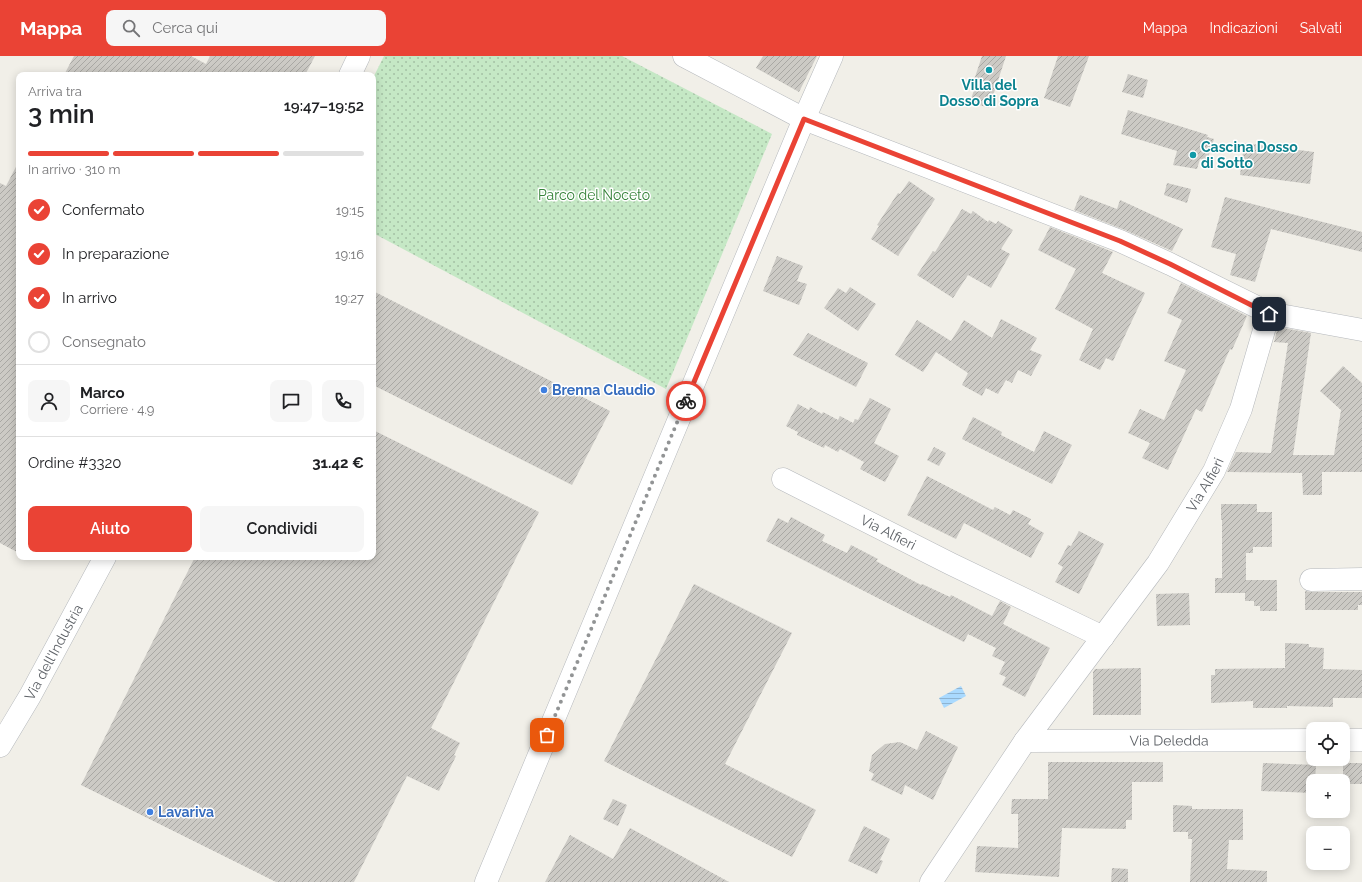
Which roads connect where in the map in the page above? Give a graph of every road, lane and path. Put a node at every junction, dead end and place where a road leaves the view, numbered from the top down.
1 (359, 56) edge
2 (684, 56) edge
3 (832, 56) edge
4 (351, 72) edge
5 (804, 119) junction
6 (1269, 314) junction
7 (1362, 330) edge
8 (783, 479) dead end
9 (103, 560) edge
10 (1362, 579) edge
11 (1311, 580) dead end
12 (1103, 637) junction
13 (1306, 740) edge
14 (1350, 740) edge
15 (1362, 740) edge
16 (1025, 741) junction
17 (0, 746) edge
18 (486, 882) edge
19 (931, 882) edge

1 - 4 street
2 - 5 street
3 - 5 street
5 - 6 street
5 - 18 street
6 - 7 street
6 - 12 street, Via Alfieri
8 - 12 street, Via Alfieri
9 - 17 street, Via dell'Industria
10 - 11 street
12 - 16 street, Via Alfieri
13 - 16 street, Via Deledda
14 - 15 street
16 - 19 street, Via Alfieri

